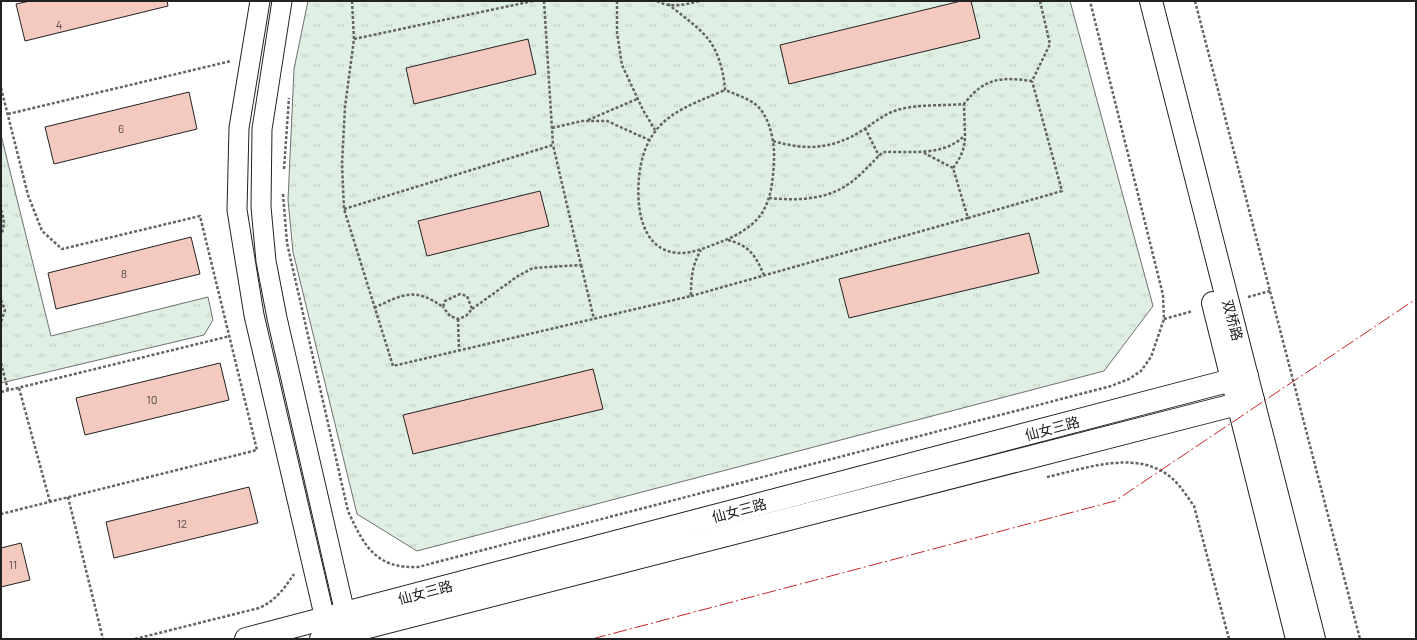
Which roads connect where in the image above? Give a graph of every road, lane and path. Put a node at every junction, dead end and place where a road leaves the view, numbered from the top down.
1 (260, 1) edge
2 (282, 1) edge
3 (352, 1) edge
4 (533, 1) edge
5 (544, 1) edge
6 (617, 1) edge
7 (657, 1) edge
8 (699, 1) edge
9 (1040, 1) edge
10 (1090, 1) edge
11 (1137, 1) edge
12 (1151, 1) edge
13 (1195, 1) edge
14 (668, 4) junction
15 (354, 39) junction
16 (251, 56) junction
17 (1032, 81) junction
18 (1, 88) edge
19 (725, 90) junction
20 (290, 95) dead end
21 (637, 99) junction
22 (964, 104) junction
23 (8, 114) junction
24 (586, 121) junction
25 (552, 128) junction
26 (865, 128) junction
27 (655, 130) junction
28 (965, 135) junction
29 (649, 140) junction
30 (773, 141) junction
31 (553, 145) junction
32 (924, 152) junction
33 (879, 156) junction
34 (953, 168) junction
35 (283, 173) dead end
36 (283, 189) dead end
37 (769, 198) junction
38 (344, 209) junction
39 (1, 210) edge
40 (968, 218) junction
41 (1, 235) edge
42 (727, 239) junction
43 (701, 250) junction
44 (581, 265) junction
45 (764, 275) junction
46 (691, 296) junction
47 (1, 300) edge
48 (443, 307) junction
49 (374, 308) junction
50 (472, 309) junction
51 (458, 319) junction
52 (594, 319) junction
53 (1, 322) edge
54 (230, 336) junction
55 (459, 350) junction
56 (1, 363) edge
57 (1239, 378) junction
58 (19, 388) junction
59 (8, 390) junction
60 (1, 392) edge
61 (1245, 402) junction
62 (1040, 479) dead end
63 (68, 497) junction
64 (50, 502) junction
65 (1, 514) edge
66 (334, 628) edge
67 (103, 639) edge
68 (246, 639) edge
69 (1229, 639) edge
70 (1296, 639) edge
71 (1314, 639) edge
72 (1360, 639) edge

1 - 16 street
2 - 66 street
3 - 15 path
4 - 15 path
5 - 25 path
6 - 21 path
7 - 14 path
8 - 14 path
9 - 17 path
10 - 36 path
11 - 57 street, 双桥路
12 - 57 street, 双桥路
13 - 72 path
14 - 19 path
15 - 38 path
16 - 23 path
16 - 66 street
17 - 22 path
17 - 40 path
18 - 23 path
19 - 27 path
19 - 30 path
20 - 35 path
21 - 24 path
21 - 27 path
22 - 26 path
22 - 28 path
23 - 54 path
24 - 25 path
24 - 29 path
25 - 31 path
26 - 30 path
26 - 33 path
27 - 29 path
28 - 32 path
28 - 34 path
29 - 43 path
30 - 37 path
31 - 38 path
31 - 44 path
32 - 33 path
32 - 34 path
33 - 37 path
34 - 40 path
37 - 42 path
38 - 49 path
39 - 41 path
40 - 45 path
42 - 43 path
42 - 45 path
43 - 46 path
44 - 50 path
44 - 52 path
45 - 46 path
46 - 52 path
47 - 53 path
48 - 49 path
48 - 50 path
48 - 51 path
49 - 55 path
50 - 51 path
51 - 55 path
52 - 55 path
54 - 58 path
54 - 63 path
56 - 59 path
57 - 61 street, 双桥路
57 - 66 street, 仙女三路
58 - 59 path
58 - 64 path
59 - 60 path
61 - 66 street, 仙女三路
61 - 70 street, 双桥路
61 - 71 street, 双桥路
62 - 69 path
63 - 64 path
63 - 67 path
64 - 65 path
66 - 68 street, 仙女三路

